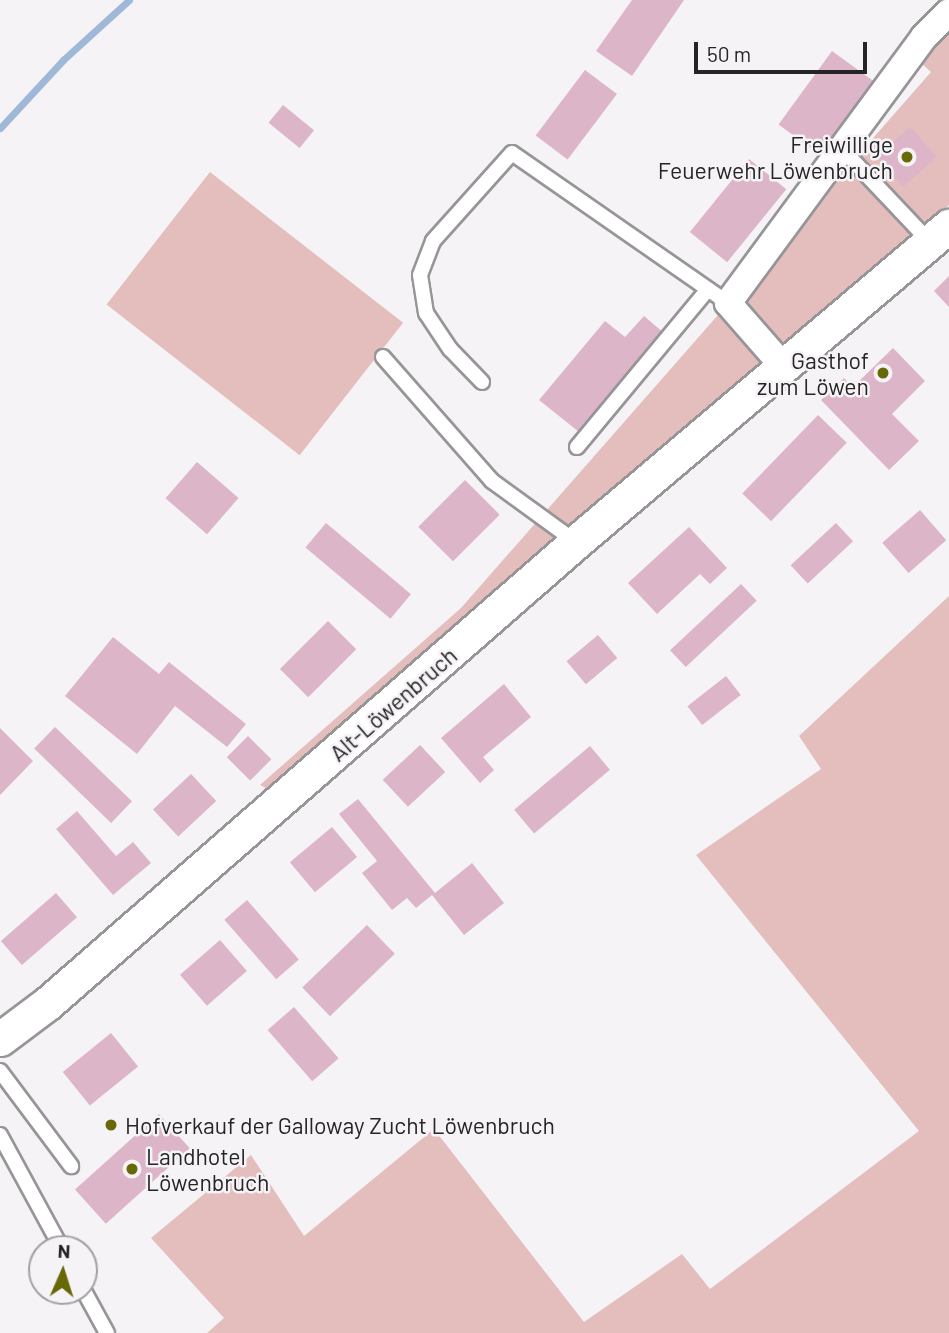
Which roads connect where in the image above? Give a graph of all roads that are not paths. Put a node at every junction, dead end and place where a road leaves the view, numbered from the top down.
1 (949, 12) edge
2 (842, 149) junction
3 (940, 234) edge
4 (718, 296) junction
5 (383, 357) dead end
6 (783, 366) junction
7 (482, 382) dead end
8 (576, 447) dead end
9 (576, 542) junction
10 (0, 1039) edge
11 (0, 1071) edge
12 (0, 1135) edge
13 (71, 1166) dead end
14 (54, 1235) edge
15 (92, 1305) edge
16 (107, 1333) edge

1 - 2 street
2 - 3 lane
2 - 4 street
3 - 6 street, Alt-Löwenbruch
4 - 6 street
4 - 7 lane
4 - 8 lane
5 - 9 lane
6 - 9 street, Alt-Löwenbruch
9 - 10 street, Alt-Löwenbruch
11 - 13 lane
12 - 14 lane
15 - 16 lane

